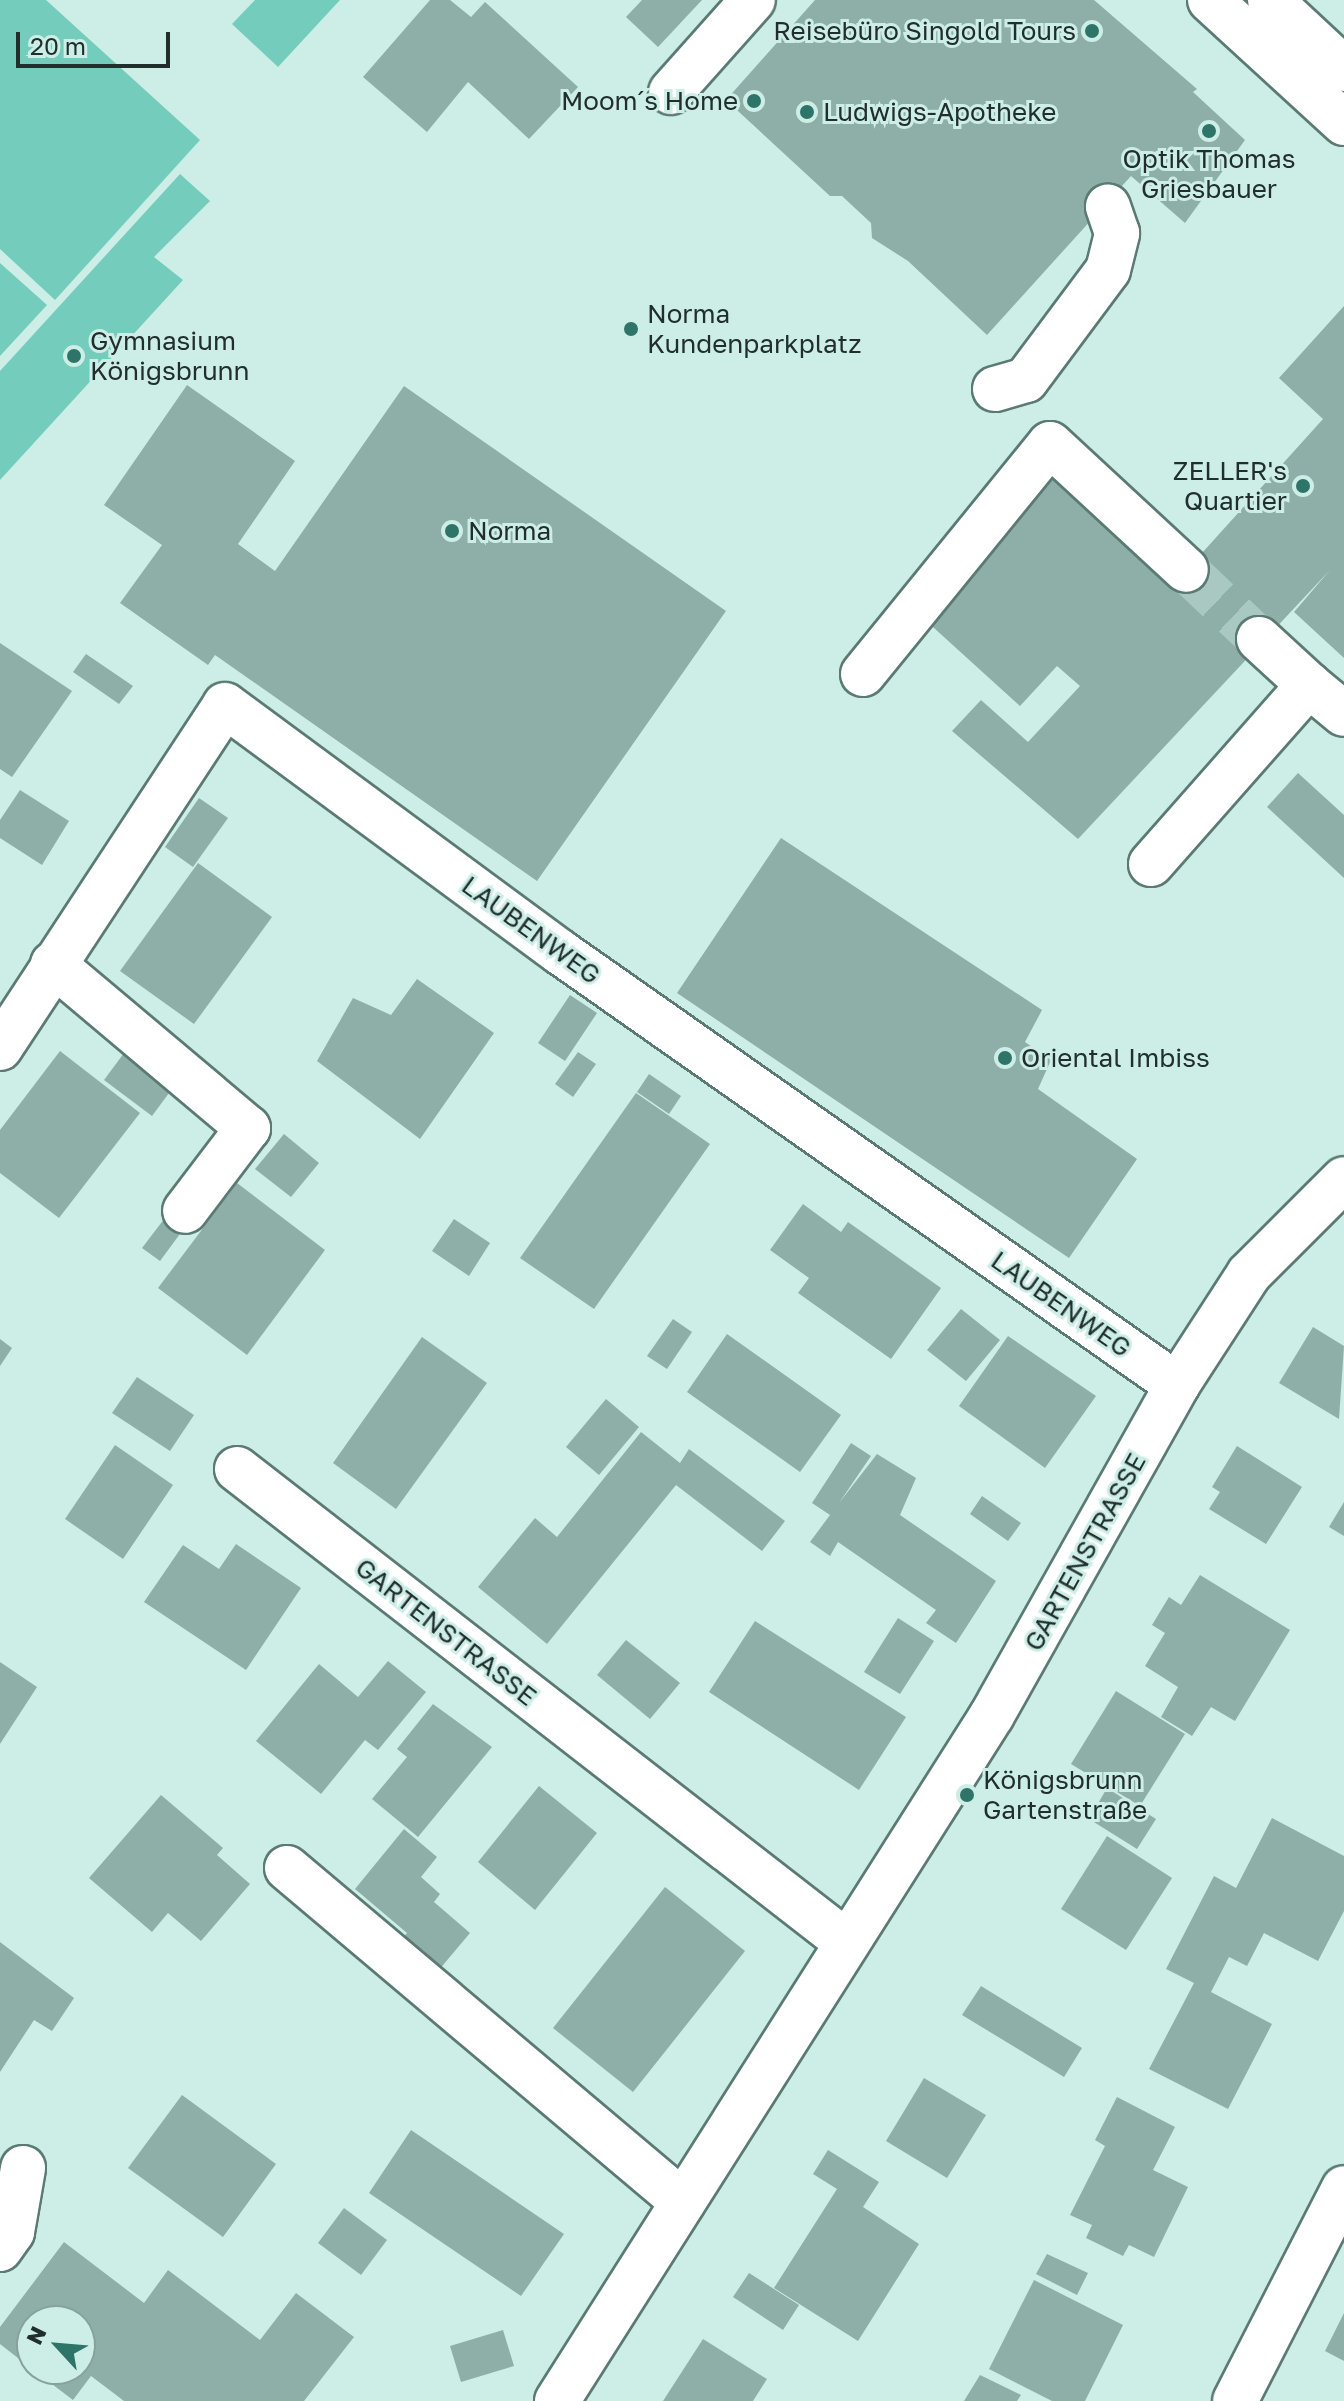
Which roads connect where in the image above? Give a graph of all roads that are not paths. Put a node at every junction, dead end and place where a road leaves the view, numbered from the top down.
1 (753, 0) edge
2 (1210, 0) edge
3 (1270, 0) edge
4 (1344, 69) edge
5 (671, 92) dead end
6 (1344, 123) edge
7 (1108, 207) dead end
8 (995, 389) dead end
9 (1186, 570) tunnel mouth
10 (1259, 639) tunnel mouth
11 (863, 674) dead end
12 (1309, 685) junction
13 (1344, 714) edge
14 (1151, 864) dead end
15 (53, 964) junction
16 (0, 1048) edge
17 (1344, 1179) edge
18 (185, 1211) dead end
19 (1177, 1385) junction
20 (237, 1469) dead end
21 (287, 1868) dead end
22 (845, 1941) junction
23 (23, 2168) dead end
24 (1344, 2188) edge
25 (683, 2202) junction
26 (0, 2249) edge
27 (557, 2401) edge
28 (1235, 2401) edge

1 - 5 street
2 - 6 street
3 - 4 street
7 - 8 street
9 - 11 street
10 - 12 street
12 - 13 street
12 - 14 street
15 - 16 street, LAUBENWEG
15 - 18 street
15 - 19 street, LAUBENWEG
17 - 19 street, GARTENSTRASSE
19 - 22 street, GARTENSTRASSE
20 - 22 street, GARTENSTRASSE
21 - 25 street
22 - 25 street, GARTENSTRASSE
23 - 26 street
24 - 28 street
25 - 27 street, GARTENSTRASSE

